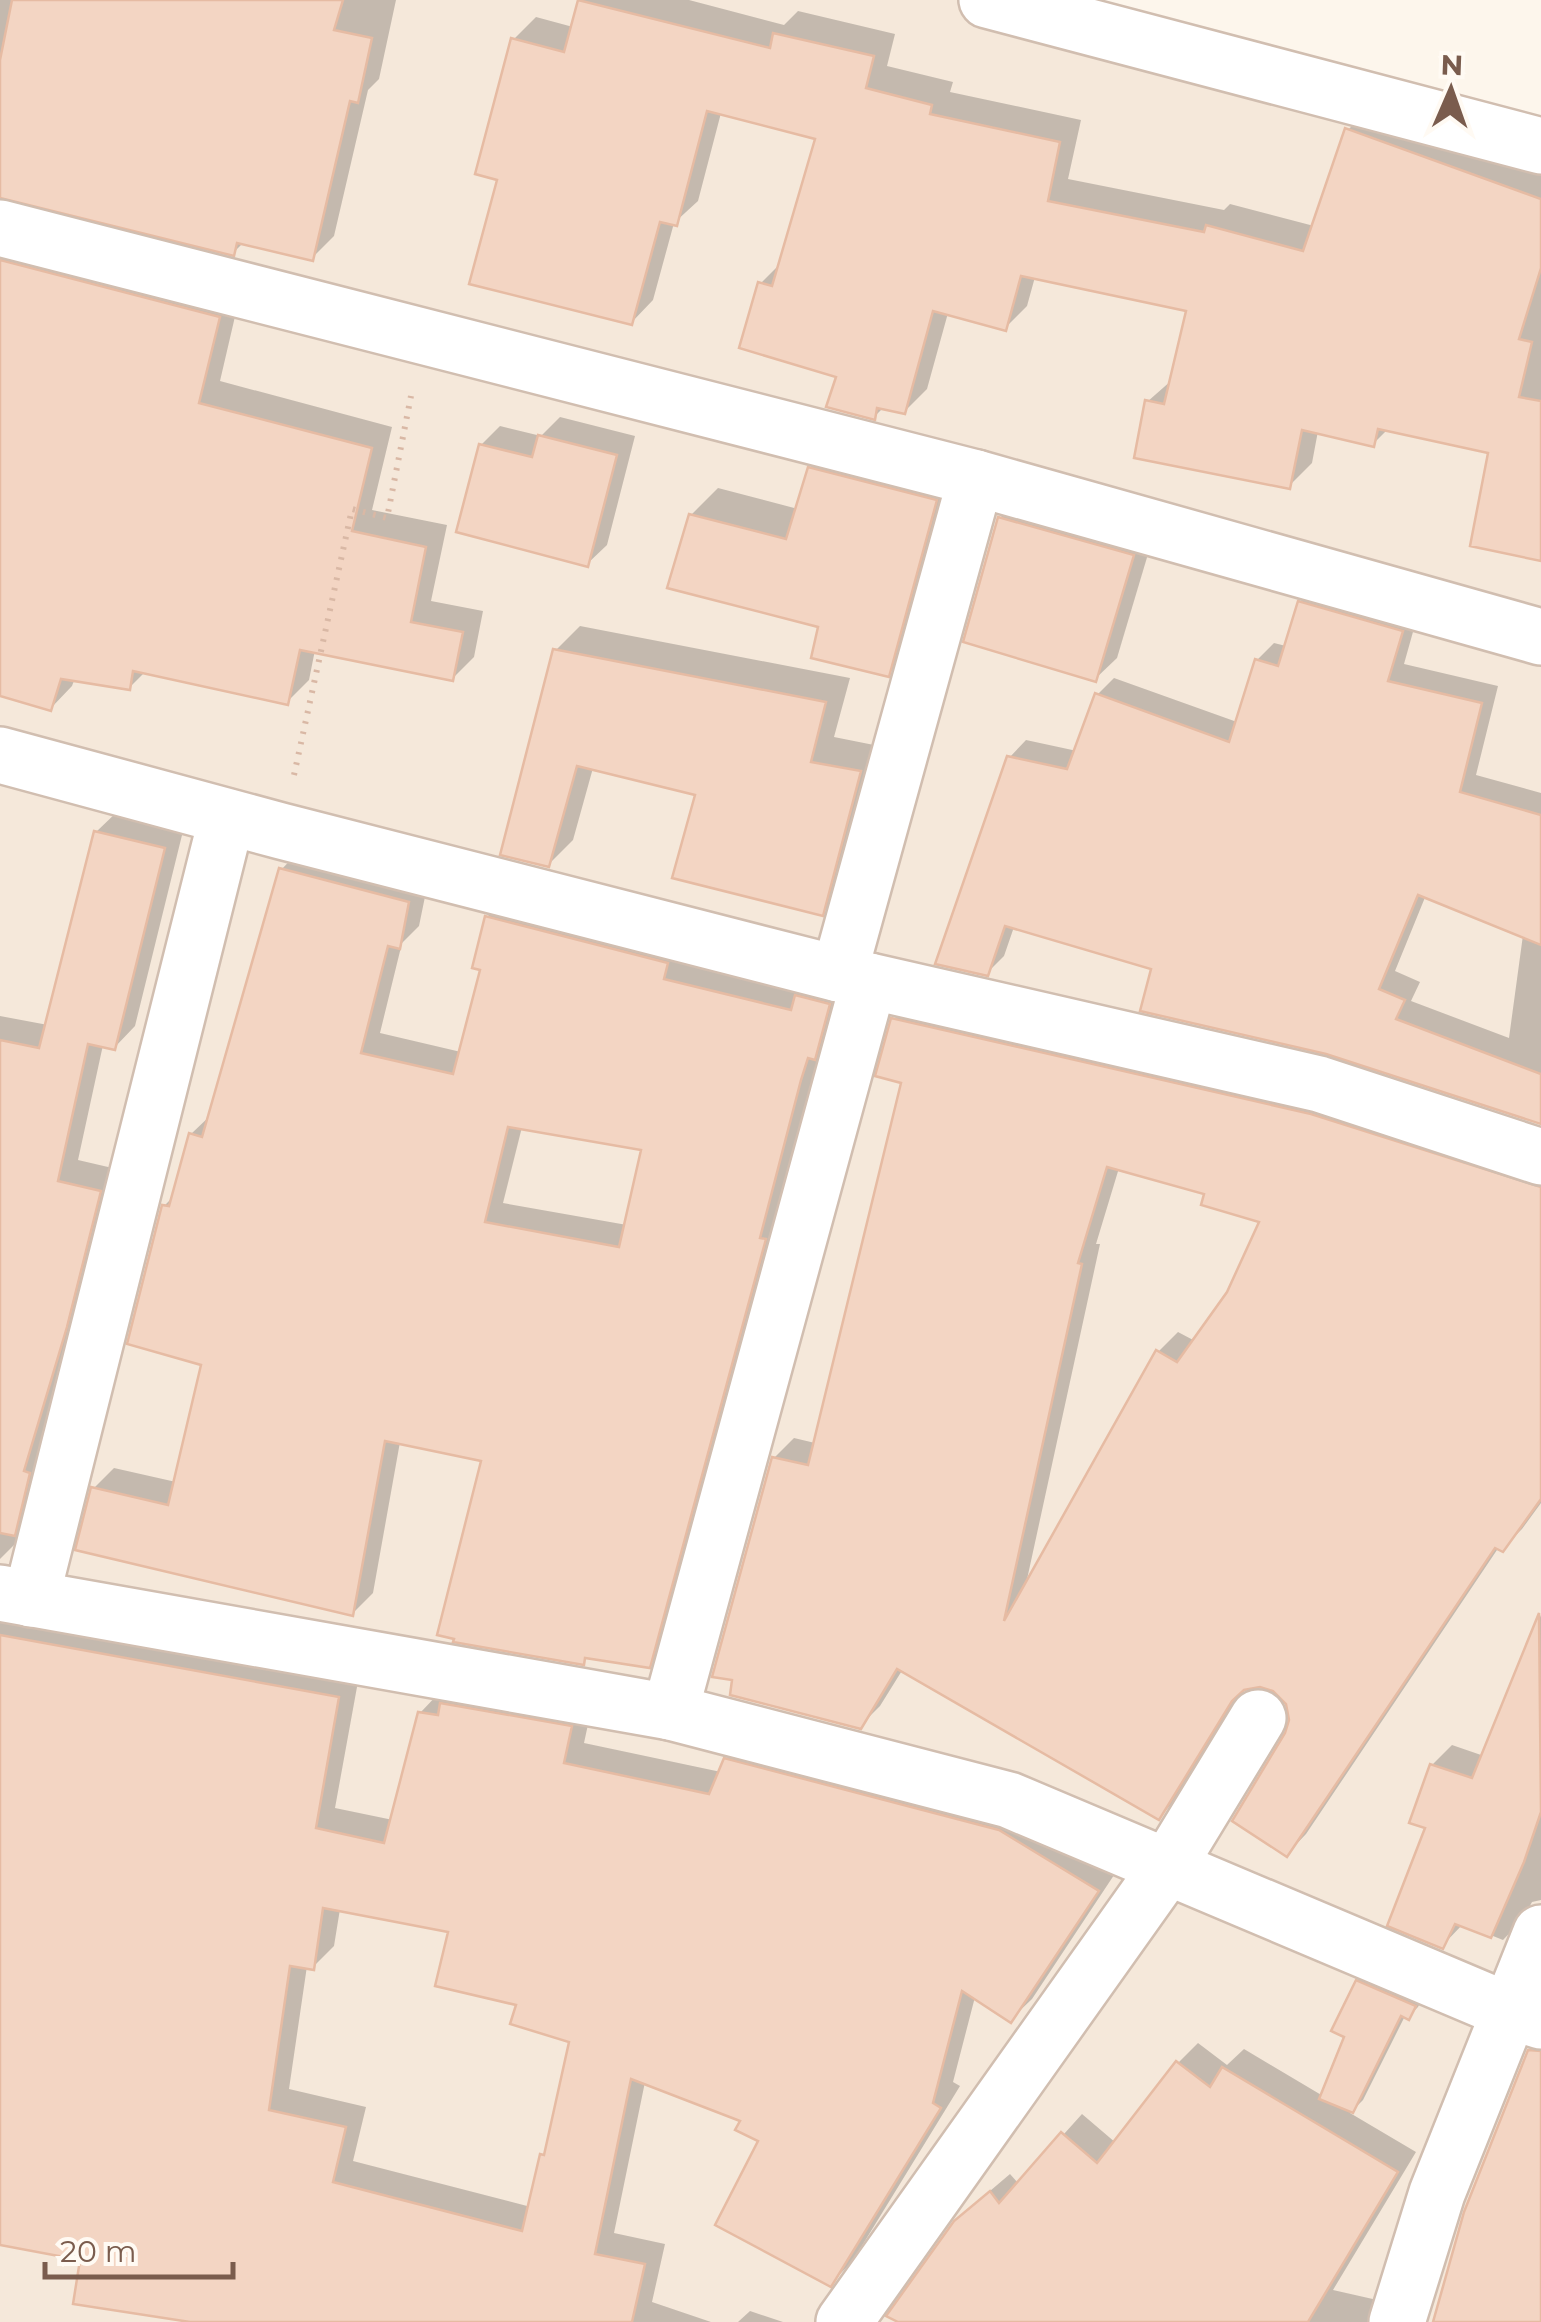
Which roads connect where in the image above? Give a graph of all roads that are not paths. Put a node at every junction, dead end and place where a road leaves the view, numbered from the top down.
1 (987, 0) edge
2 (1541, 146) edge
3 (0, 228) edge
4 (976, 478) junction
5 (1541, 637) edge
6 (0, 755) edge
7 (227, 817) junction
8 (854, 978) junction
9 (1541, 1157) edge
10 (15, 1596) edge
11 (670, 1712) junction
12 (1258, 1718) dead end
13 (1168, 1866) junction
14 (1541, 1933) edge
15 (1525, 2016) edge
16 (844, 2322) edge
17 (1397, 2322) edge

1 - 2 street
3 - 4 street
4 - 5 street
4 - 8 street
6 - 7 street
7 - 8 street
7 - 10 street
8 - 9 street
8 - 11 street
10 - 11 street
11 - 13 street
12 - 13 street
13 - 15 street
13 - 16 street
14 - 15 street
15 - 17 street

